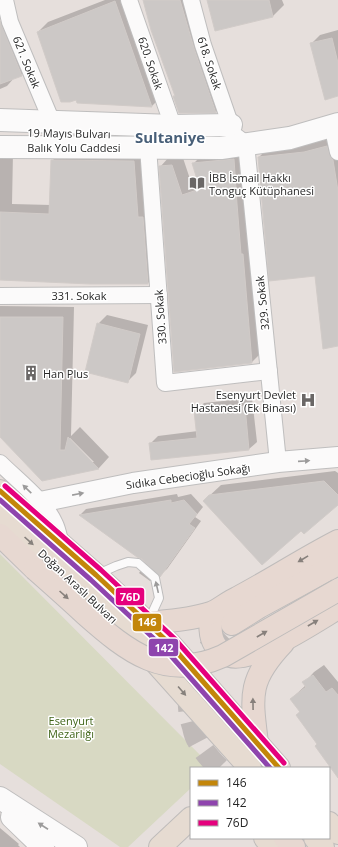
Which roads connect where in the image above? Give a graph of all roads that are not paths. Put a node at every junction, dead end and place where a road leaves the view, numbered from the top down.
1 (5, 0) edge
2 (129, 0) edge
3 (191, 0) edge
4 (0, 120) edge
5 (52, 122) junction
6 (335, 124) edge
7 (173, 126) junction
8 (0, 132) edge
9 (237, 135) junction
10 (0, 147) edge
11 (148, 147) junction
12 (338, 152) edge
13 (159, 295) junction
14 (0, 296) edge
15 (269, 371) junction
16 (338, 457) edge
17 (278, 462) junction
18 (0, 463) edge
19 (0, 491) edge
20 (40, 502) junction
21 (0, 515) edge
22 (0, 535) edge
23 (338, 541) edge
24 (61, 545) junction
25 (338, 564) edge
26 (96, 575) junction
27 (338, 590) edge
28 (338, 608) edge
29 (212, 613) junction
30 (147, 623) junction
31 (232, 624) tunnel mouth
32 (288, 638) junction
33 (257, 743) junction
34 (243, 767) edge
35 (245, 767) edge
36 (279, 767) edge
37 (0, 798) edge
38 (0, 805) edge
39 (190, 819) edge
40 (330, 824) edge
41 (190, 829) edge
42 (338, 833) edge
43 (266, 839) edge
44 (286, 839) edge
45 (316, 839) edge
46 (42, 847) edge
47 (76, 847) edge
48 (160, 847) edge
49 (170, 847) edge
50 (273, 847) edge
51 (294, 847) edge
52 (323, 847) edge

1 - 5 street, 621. Sokak
2 - 7 street, 620. Sokak
3 - 9 street, 618. Sokak
4 - 5 main road, 19 Mayıs Bulvarı
5 - 7 main road, 19 Mayıs Bulvarı
6 - 9 main road, Balık Yolu Caddesi
6 - 12 street
7 - 9 main road, 19 Mayıs Bulvarı
8 - 9 main road, 19 Mayıs Bulvarı
9 - 11 main road, Balık Yolu Caddesi
9 - 15 street, 329. Sokak
10 - 11 main road, Balık Yolu Caddesi
11 - 13 street, 330. Sokak
13 - 14 street, 331. Sokak
13 - 15 street, 330. Sokak
15 - 17 street, 329. Sokak
17 -> 16 street, Sıdıka Cebecioğlu Sokağı
20 -> 17 street, Sıdıka Cebecioğlu Sokağı
20 -> 18 street
19 - 24 main road, Doğan Araslı Bulvarı
20 - 24 street
21 -> 34 main road, Doğan Araslı Bulvarı
22 -> 27 highway, bridge
23 -> 29 highway
24 - 26 main road, Doğan Araslı Bulvarı
25 - 31 highway
26 - 30 main road, Doğan Araslı Bulvarı
30 -> 26 lane
32 -> 28 highway
29 - 30 highway
29 - 32 highway
30 - 33 main road, Doğan Araslı Bulvarı
33 -> 32 highway
33 - 35 main road
33 - 36 main road, Doğan Araslı Bulvarı
47 -> 37 main road
38 - 46 main road
39 - 48 main road
40 - 42 main road
41 - 49 main road
43 - 50 main road
44 - 51 highway
45 - 52 main road

